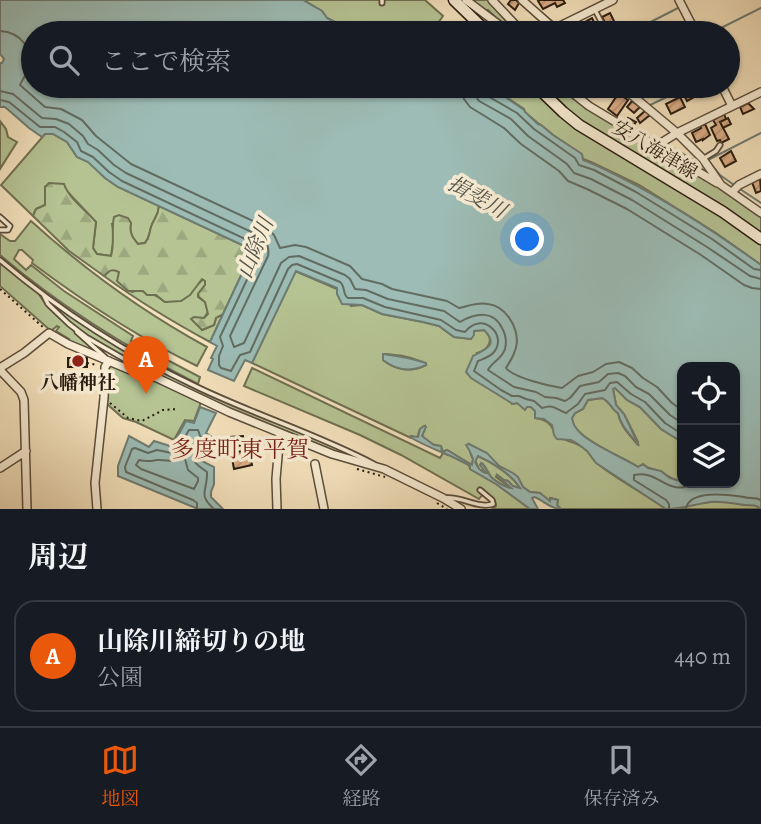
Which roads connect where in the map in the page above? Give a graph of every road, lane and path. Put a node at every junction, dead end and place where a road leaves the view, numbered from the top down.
1 (454, 0) edge
2 (466, 0) edge
3 (492, 0) edge
4 (522, 0) edge
5 (613, 0) edge
6 (680, 0) edge
7 (594, 10) junction
8 (476, 21) edge
9 (494, 21) edge
10 (512, 21) edge
11 (546, 21) edge
12 (575, 21) edge
13 (600, 21) edge
14 (690, 21) edge
15 (761, 92) edge
16 (548, 98) edge
17 (579, 98) edge
18 (635, 98) edge
19 (728, 98) edge
20 (732, 106) junction
21 (677, 133) junction
22 (720, 145) dead end
23 (656, 146) junction
24 (703, 159) junction
25 (761, 174) edge
26 (721, 185) junction
27 (732, 192) junction
28 (761, 213) edge
29 (0, 217) edge
30 (0, 230) edge
31 (761, 239) edge
32 (0, 260) edge
33 (0, 289) edge
34 (42, 293) junction
35 (69, 324) junction
36 (49, 333) junction
37 (87, 363) dead end
38 (107, 364) junction
39 (0, 369) edge
40 (155, 377) junction
41 (104, 398) junction
42 (178, 410) dead end
43 (280, 433) junction
44 (26, 451) junction
45 (315, 464) dead end
46 (0, 468) edge
47 (357, 468) dead end
48 (384, 469) junction
49 (388, 478) dead end
50 (480, 490) dead end
51 (429, 498) dead end
52 (443, 498) junction
53 (27, 509) edge
54 (97, 509) edge
55 (277, 509) edge
56 (324, 509) edge
57 (447, 509) edge
58 (461, 509) edge

1 - 8 main road
2 - 9 street
3 - 10 street
4 - 11 street
5 - 7 street
6 - 14 street
7 - 12 street
7 - 13 lane
15 - 20 street
16 - 31 main road, 安八海津線
17 - 23 street
18 - 21 street
19 - 20 street
20 - 21 street
21 - 23 street
21 - 24 street
22 - 24 lane
23 - 26 street
24 - 26 street
25 - 27 street
26 - 27 street
27 - 28 street
29 - 30 lane
32 - 34 lane
33 - 36 path
34 - 35 lane
34 - 48 lane
35 - 38 lane
35 - 40 lane
36 - 38 street
36 - 39 street
37 - 38 path
38 - 40 street
38 - 41 street
39 - 44 street
40 - 43 street
41 - 42 path
41 - 54 street
43 - 48 street
43 - 55 street
44 - 46 street
44 - 53 street
45 - 56 street
47 - 49 path
48 - 52 street
50 - 52 lane
51 - 57 path
52 - 58 street

